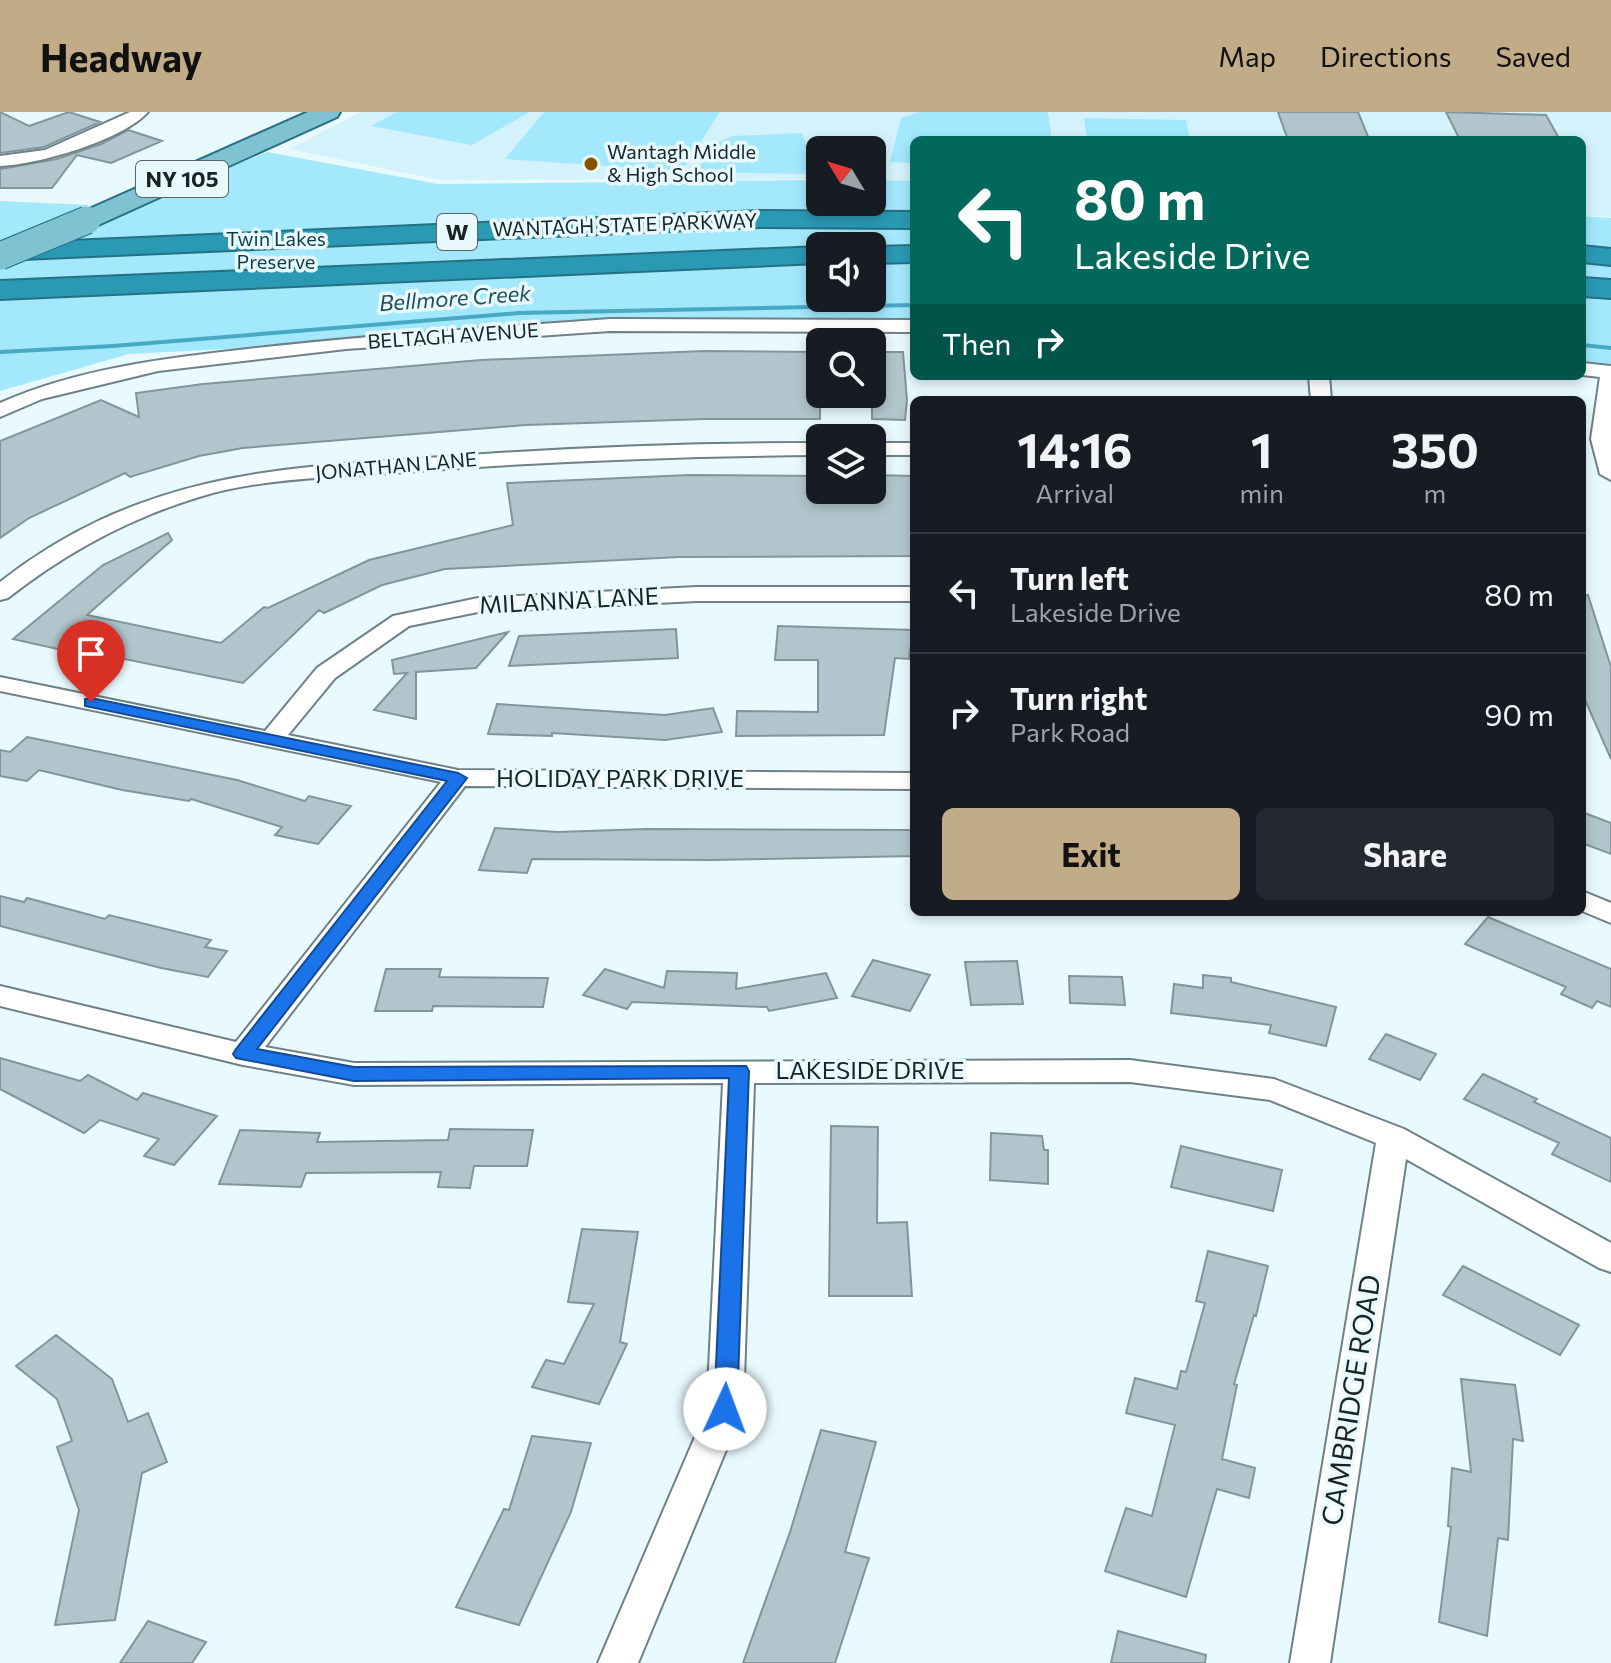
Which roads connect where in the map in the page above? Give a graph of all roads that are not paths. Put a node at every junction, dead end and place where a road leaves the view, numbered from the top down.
1 (140, 112) edge
2 (328, 112) edge
3 (0, 161) edge
4 (910, 220) edge
5 (0, 254) edge
6 (910, 254) edge
7 (1586, 254) edge
8 (886, 255) edge
9 (806, 256) edge
10 (1611, 257) edge
11 (1586, 287) edge
12 (1611, 289) edge
13 (0, 290) edge
14 (910, 326) edge
15 (1586, 369) edge
16 (1611, 372) edge
17 (0, 411) edge
18 (806, 449) edge
19 (886, 449) edge
20 (910, 449) edge
21 (1611, 474) edge
22 (0, 593) edge
23 (910, 594) edge
24 (0, 684) edge
25 (272, 739) junction
26 (458, 778) junction
27 (910, 781) edge
28 (1586, 902) edge
29 (1611, 914) edge
30 (0, 996) edge
31 (243, 1054) junction
32 (739, 1071) junction
33 (1393, 1137) junction
34 (1611, 1259) edge
35 (618, 1663) edge
36 (1310, 1663) edge

1 - 3 street
2 - 5 main road, NY 105, bridge
4 - 5 highway, WANTAGH STATE PARKWAY / W
6 - 8 highway
7 - 10 highway
9 - 13 highway, WANTAGH STATE PARKWAY / W
11 - 12 highway
14 - 17 street, BELTAGH AVENUE
15 - 16 street
16 - 21 street
18 - 22 street, JONATHAN LANE
19 - 20 street
23 - 25 street, MILANNA LANE
24 - 25 street, HOLIDAY PARK DRIVE
25 - 26 street, HOLIDAY PARK DRIVE
26 - 27 street, HOLIDAY PARK DRIVE
26 - 31 street
28 - 29 street
30 - 31 street, LAKESIDE DRIVE
31 - 32 street, LAKESIDE DRIVE
32 - 33 street, LAKESIDE DRIVE
32 - 35 street
33 - 34 street, LAKESIDE DRIVE
33 - 36 street, CAMBRIDGE ROAD

